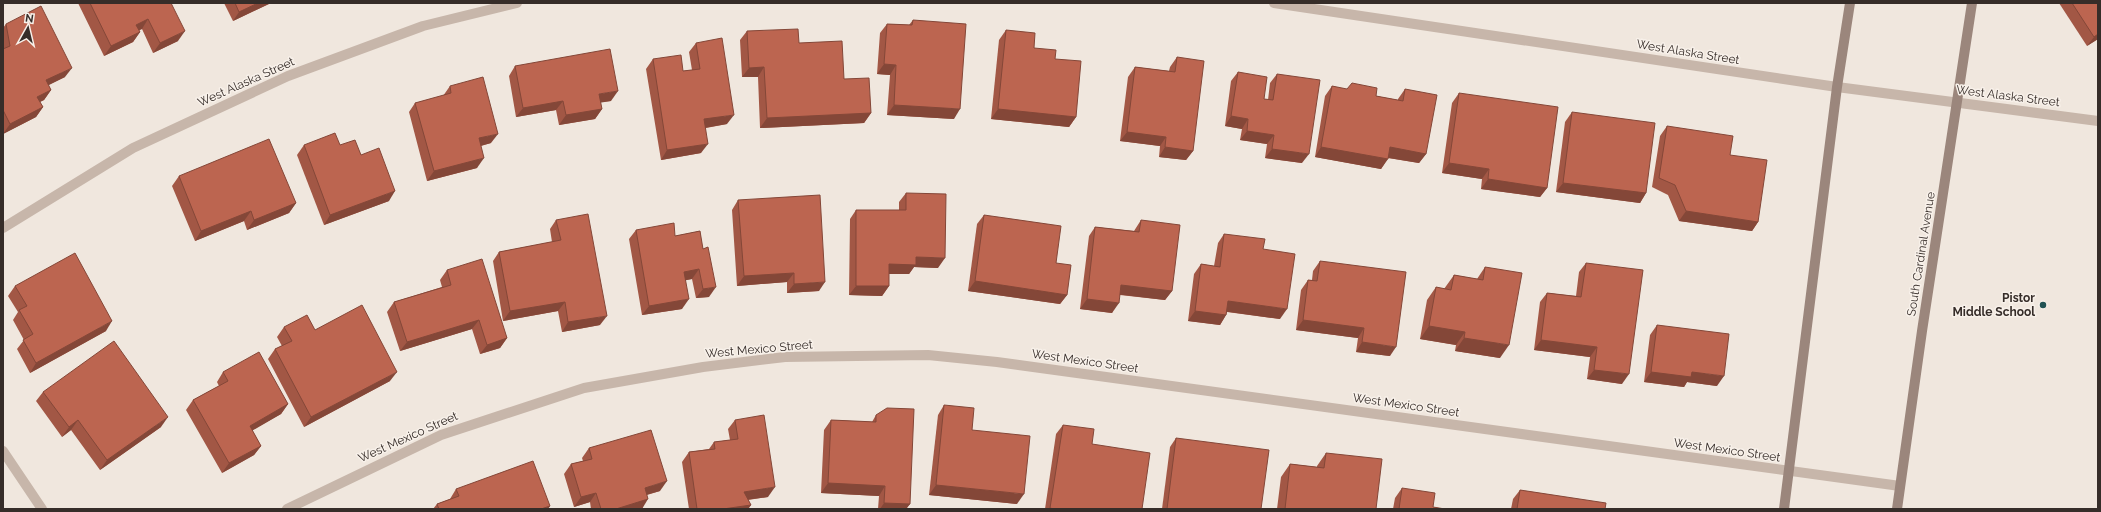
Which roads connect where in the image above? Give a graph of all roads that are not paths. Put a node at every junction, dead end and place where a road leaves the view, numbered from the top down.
1 (517, 3) edge
2 (1274, 3) edge
3 (1850, 3) edge
4 (1972, 3) edge
5 (1837, 87) junction
6 (1958, 103) junction
7 (2098, 121) edge
8 (3, 228) edge
9 (3, 451) edge
10 (1789, 471) junction
11 (1900, 486) junction
12 (42, 509) edge
13 (287, 509) edge
14 (1784, 509) edge
15 (1897, 509) edge

1 - 8 street, West Alaska Street
2 - 5 street, West Alaska Street
3 - 5 main road
4 - 6 main road, South Cardinal Avenue
5 - 6 street, West Alaska Street
5 - 10 main road
6 - 7 street, West Alaska Street
6 - 11 main road, South Cardinal Avenue
9 - 12 street
10 - 11 street, West Mexico Street
10 - 13 street, West Mexico Street
10 - 14 main road
11 - 15 main road, South Cardinal Avenue

